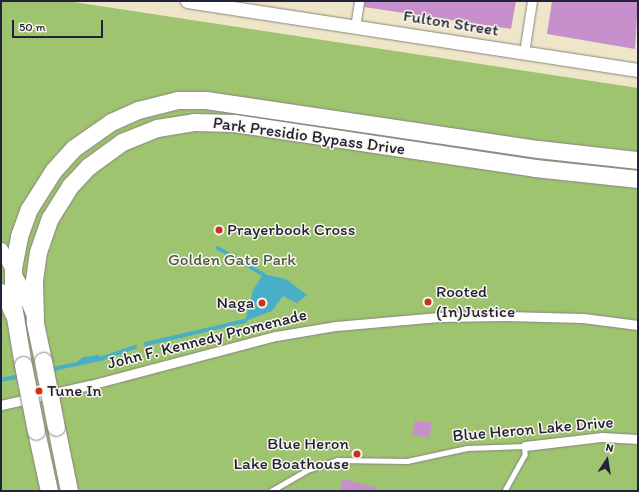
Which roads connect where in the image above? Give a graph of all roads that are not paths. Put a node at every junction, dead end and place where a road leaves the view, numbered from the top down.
1 (187, 1) edge
2 (359, 1) edge
3 (532, 1) edge
4 (355, 27) junction
5 (524, 53) junction
6 (638, 70) edge
7 (638, 160) edge
8 (638, 179) edge
9 (1, 249) edge
10 (13, 268) junction
11 (1, 290) edge
12 (35, 322) junction
13 (15, 325) junction
14 (638, 325) edge
15 (1, 406) edge
16 (638, 439) edge
17 (525, 446) junction
18 (49, 491) edge
19 (69, 491) edge
20 (271, 491) edge
21 (505, 491) edge

1 - 4 main road, Fulton Street
2 - 4 street
3 - 5 street
4 - 5 main road, Fulton Street
5 - 6 main road, Fulton Street
7 - 10 highway, Park Presidio Bypass Drive
8 - 12 highway, Park Presidio Bypass Drive
9 - 10 main road
10 - 12 main road
10 - 13 highway, Park Presidio Bypass Drive
11 - 13 main road
12 - 19 highway, Park Presidio Bypass Drive, bridge
13 - 18 highway, Park Presidio Bypass Drive, bridge
14 - 15 street, John F. Kennedy Promenade
16 - 17 street, Blue Heron Lake Drive
17 - 20 lane, Blue Heron Lake Drive
17 - 21 lane

